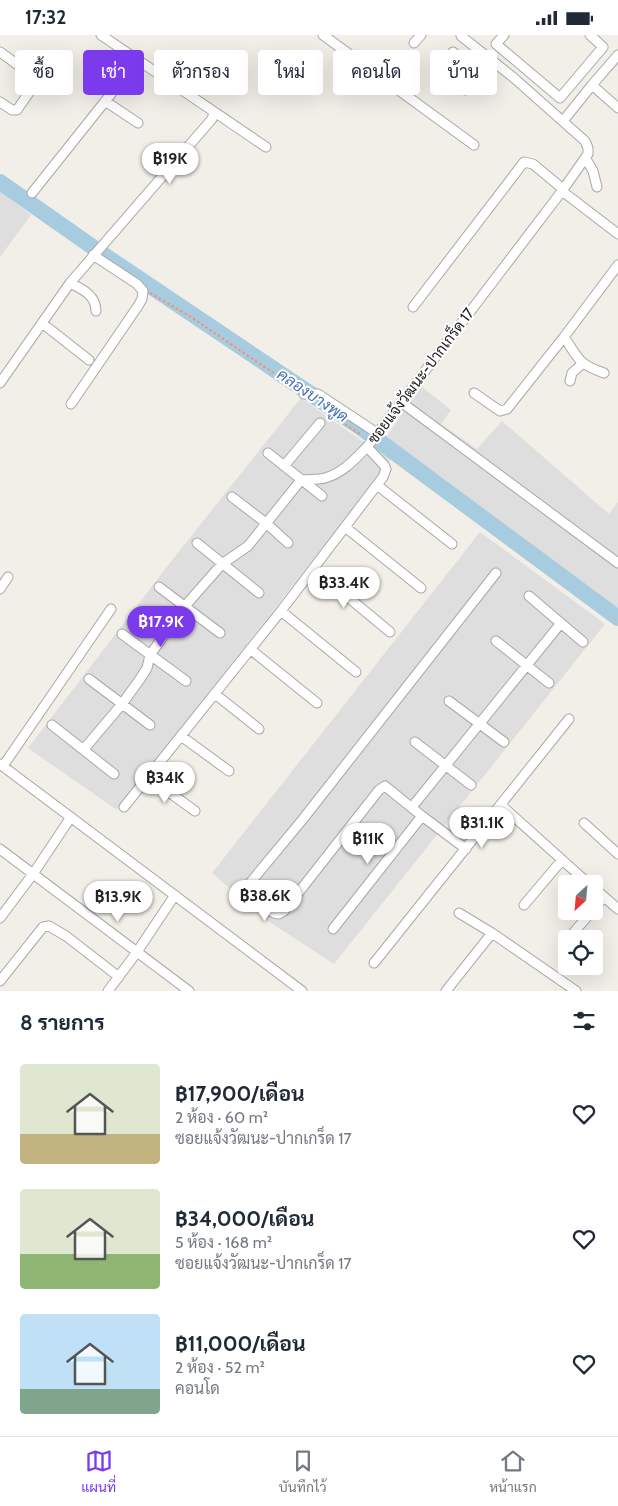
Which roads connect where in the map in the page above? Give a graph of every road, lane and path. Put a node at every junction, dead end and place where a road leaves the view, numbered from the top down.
1 (101, 35) edge
2 (322, 35) edge
3 (421, 35) edge
4 (461, 35) edge
5 (504, 35) edge
6 (590, 35) edge
7 (414, 43) dead end
8 (123, 50) edge
9 (479, 50) edge
10 (0, 52) edge
11 (618, 55) edge
12 (144, 64) edge
13 (497, 65) edge
14 (592, 85) junction
15 (110, 95) edge
16 (105, 101) junction
17 (0, 102) edge
18 (618, 108) edge
19 (214, 113) junction
20 (563, 121) junction
21 (138, 123) dead end
22 (474, 145) dead end
23 (266, 147) dead end
24 (586, 159) junction
25 (597, 187) dead end
26 (563, 190) junction
27 (32, 193) dead end
28 (618, 234) edge
29 (97, 250) junction
30 (618, 265) edge
31 (70, 283) junction
32 (143, 291) junction
33 (413, 307) dead end
34 (96, 311) dead end
35 (42, 323) junction
36 (564, 337) junction
37 (90, 360) dead end
38 (582, 364) junction
39 (604, 373) dead end
40 (570, 381) dead end
41 (0, 383) edge
42 (474, 393) dead end
43 (304, 394) joint
44 (401, 402) junction
45 (71, 404) dead end
46 (320, 423) dead end
47 (344, 423) dead end
48 (360, 434) dead end
49 (373, 439) junction
50 (268, 453) dead end
51 (284, 466) junction
52 (301, 480) junction
53 (377, 485) junction
54 (322, 496) dead end
55 (232, 497) dead end
56 (266, 523) junction
57 (345, 527) junction
58 (197, 543) dead end
59 (288, 543) dead end
60 (452, 544) dead end
61 (618, 563) edge
62 (222, 564) junction
63 (314, 569) junction
64 (496, 573) dead end
65 (8, 577) dead end
66 (159, 587) dead end
67 (421, 588) dead end
68 (0, 589) edge
69 (259, 593) dead end
70 (529, 596) dead end
71 (185, 606) junction
72 (111, 609) dead end
73 (281, 611) junction
74 (560, 623) junction
75 (390, 631) dead end
76 (220, 633) dead end
77 (122, 634) dead end
78 (496, 641) dead end
79 (583, 642) dead end
80 (250, 649) junction
81 (150, 655) junction
82 (527, 665) junction
83 (356, 672) dead end
84 (90, 679) dead end
85 (186, 681) dead end
86 (549, 683) dead end
87 (215, 694) junction
88 (448, 701) dead end
89 (317, 703) dead end
90 (122, 704) junction
91 (569, 719) dead end
92 (480, 723) junction
93 (52, 725) dead end
94 (150, 725) dead end
95 (259, 729) dead end
96 (181, 736) junction
97 (504, 741) dead end
98 (415, 742) dead end
99 (84, 749) junction
100 (1, 765) edge
101 (446, 766) junction
102 (229, 771) dead end
103 (114, 773) dead end
104 (148, 777) junction
105 (470, 785) dead end
106 (501, 805) junction
107 (124, 807) dead end
108 (412, 807) junction
109 (195, 811) dead end
110 (422, 816) junction
111 (71, 817) junction
112 (584, 823) dead end
113 (0, 849) edge
114 (466, 849) junction
115 (618, 853) edge
116 (562, 860) junction
117 (33, 874) junction
118 (579, 875) edge
119 (175, 895) junction
120 (604, 897) edge
121 (524, 905) dead end
122 (618, 909) edge
123 (459, 913) dead end
124 (0, 917) edge
125 (584, 920) edge
126 (332, 929) dead end
127 (576, 930) edge
128 (492, 933) junction
129 (137, 952) junction
130 (374, 963) dead end
131 (119, 977) junction
132 (0, 981) edge
133 (108, 991) edge
134 (189, 991) edge
135 (302, 991) edge
136 (446, 991) edge
137 (576, 991) edge

1 - 8 street
2 - 22 street
3 - 7 street
4 - 9 street
5 - 6 street
10 - 17 street
11 - 14 street
12 - 19 street
13 - 20 street
14 - 18 street
14 - 20 street
15 - 16 street
16 - 21 street
16 - 27 street
19 - 23 street
19 - 29 street
20 - 24 street
24 - 25 street
24 - 26 street, ซอยแจ้งวัฒนะ-ปากเกร็ด 17
26 - 28 street
26 - 33 street
26 - 44 street, ซอยแจ้งวัฒนะ-ปากเกร็ด 17
29 - 31 street
29 - 32 street
30 - 36 street
31 - 34 street
31 - 35 street
32 - 43 path
32 - 45 street
35 - 37 street
35 - 41 street
36 - 38 street
36 - 42 street
38 - 39 street
38 - 40 street
43 - 49 street
44 - 49 street, ซอยแจ้งวัฒนะ-ปากเกร็ด 17
44 - 61 street
46 - 51 street
47 - 48 path
49 - 52 street
49 - 53 street, ซอยแจ้งวัฒนะ-ปากเกร็ด 17
50 - 51 street
51 - 52 street
52 - 54 street
52 - 56 street
53 - 57 street, ซอยแจ้งวัฒนะ-ปากเกร็ด 17
53 - 60 street
55 - 56 street
56 - 59 street
56 - 62 street
57 - 63 street, ซอยแจ้งวัฒนะ-ปากเกร็ด 17
57 - 67 street
58 - 62 street
62 - 69 street
62 - 71 street
63 - 73 street, ซอยแจ้งวัฒนะ-ปากเกร็ด 17
63 - 75 street
64 - 108 street
65 - 68 street
66 - 71 street
70 - 74 street
71 - 76 street
71 - 81 street
72 - 100 street
73 - 80 street, ซอยแจ้งวัฒนะ-ปากเกร็ด 17
73 - 83 street
74 - 79 street
74 - 82 street
77 - 81 street
78 - 82 street
80 - 87 street, ซอยแจ้งวัฒนะ-ปากเกร็ด 17
80 - 89 street
81 - 85 street
81 - 90 street
82 - 86 street
82 - 92 street
84 - 90 street
87 - 95 street
87 - 96 street, ซอยแจ้งวัฒนะ-ปากเกร็ด 17
88 - 92 street
90 - 94 street
90 - 99 street
91 - 106 street
92 - 97 street
92 - 101 street
93 - 99 street
96 - 102 street
96 - 104 street, ซอยแจ้งวัฒนะ-ปากเกร็ด 17
98 - 101 street
99 - 103 street
100 - 111 street
101 - 105 street
101 - 108 street
104 - 107 street, ซอยแจ้งวัฒนะ-ปากเกร็ด 17
104 - 109 street
106 - 114 street
106 - 116 street
108 - 110 street
110 - 114 street
110 - 126 street
111 - 117 street
111 - 119 street
112 - 115 street
113 - 117 street
114 - 130 street
116 - 118 street
116 - 121 street
117 - 124 street
117 - 129 street
119 - 129 street
119 - 135 street
120 - 122 street
123 - 128 street
125 - 127 street
128 - 136 street
128 - 137 street
129 - 131 street
129 - 134 street
131 - 132 street
131 - 133 street

